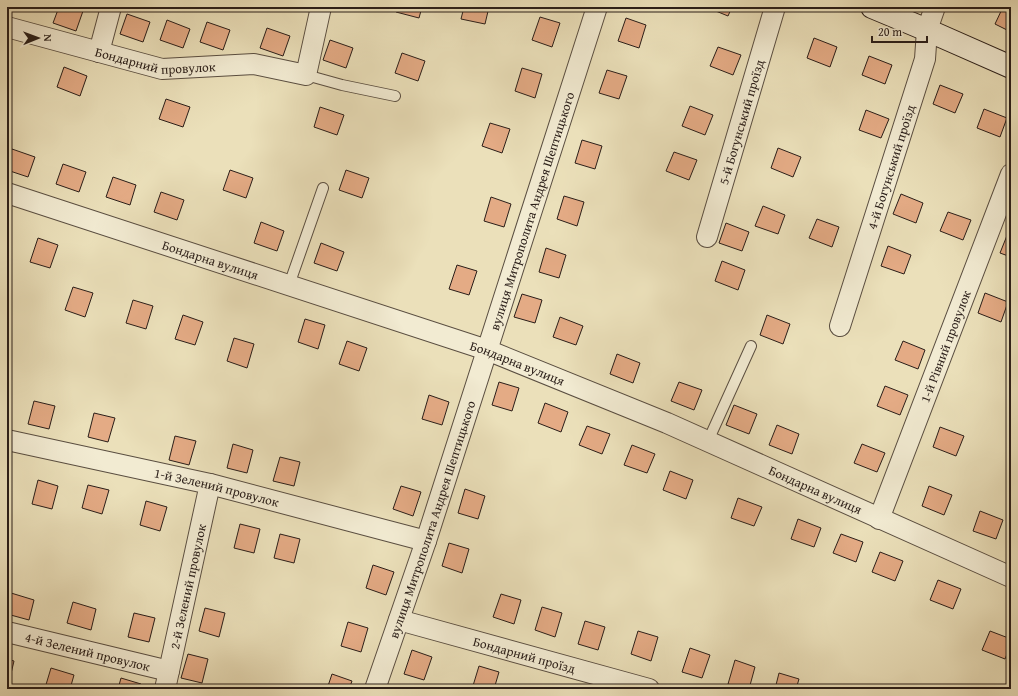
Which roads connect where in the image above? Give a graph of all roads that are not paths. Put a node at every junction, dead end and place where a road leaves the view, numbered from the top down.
1 (111, 7) edge
2 (321, 7) edge
3 (597, 7) edge
4 (775, 7) edge
5 (872, 7) edge
6 (935, 7) edge
7 (7, 27) edge
8 (927, 30) junction
9 (99, 52) junction
10 (1011, 67) edge
11 (306, 75) junction
12 (395, 96) dead end
13 (1011, 174) edge
14 (323, 188) dead end
15 (7, 193) edge
16 (707, 237) dead end
17 (289, 285) junction
18 (840, 326) dead end
19 (751, 346) dead end
20 (487, 350) junction
21 (7, 440) edge
22 (708, 442) junction
23 (210, 484) junction
24 (879, 519) junction
25 (426, 541) junction
26 (1011, 577) edge
27 (399, 620) junction
28 (7, 632) edge
29 (167, 680) edge
30 (375, 689) edge
31 (649, 689) edge

1 - 9 street
2 - 11 street
3 - 20 street, вулиця Митрополита Андрея Шептицького
4 - 16 street, 5-й Богунський проїзд
5 - 8 street
6 - 8 street, 4-й Богунський проїзд
7 - 9 street, Бондарний провулок
8 - 10 street
8 - 18 street, 4-й Богунський проїзд
9 - 11 street, Бондарний провулок
11 - 12 lane
13 - 24 street, 1-й Рівний провулок
14 - 17 lane
15 - 17 street, Бондарна вулиця
17 - 20 street, Бондарна вулиця
19 - 22 lane
20 - 22 street, Бондарна вулиця
20 - 25 street, вулиця Митрополита Андрея Шептицького
21 - 23 street, 1-й Зелений провулок
22 - 24 street, Бондарна вулиця
23 - 25 street, 1-й Зелений провулок
23 - 29 street, 2-й Зелений провулок
24 - 26 street, Бондарна вулиця
25 - 27 street, вулиця Митрополита Андрея Шептицького
27 - 30 street, вулиця Митрополита Андрея Шептицького
27 - 31 street, Бондарний проїзд
28 - 29 street, 4-й Зелений провулок

